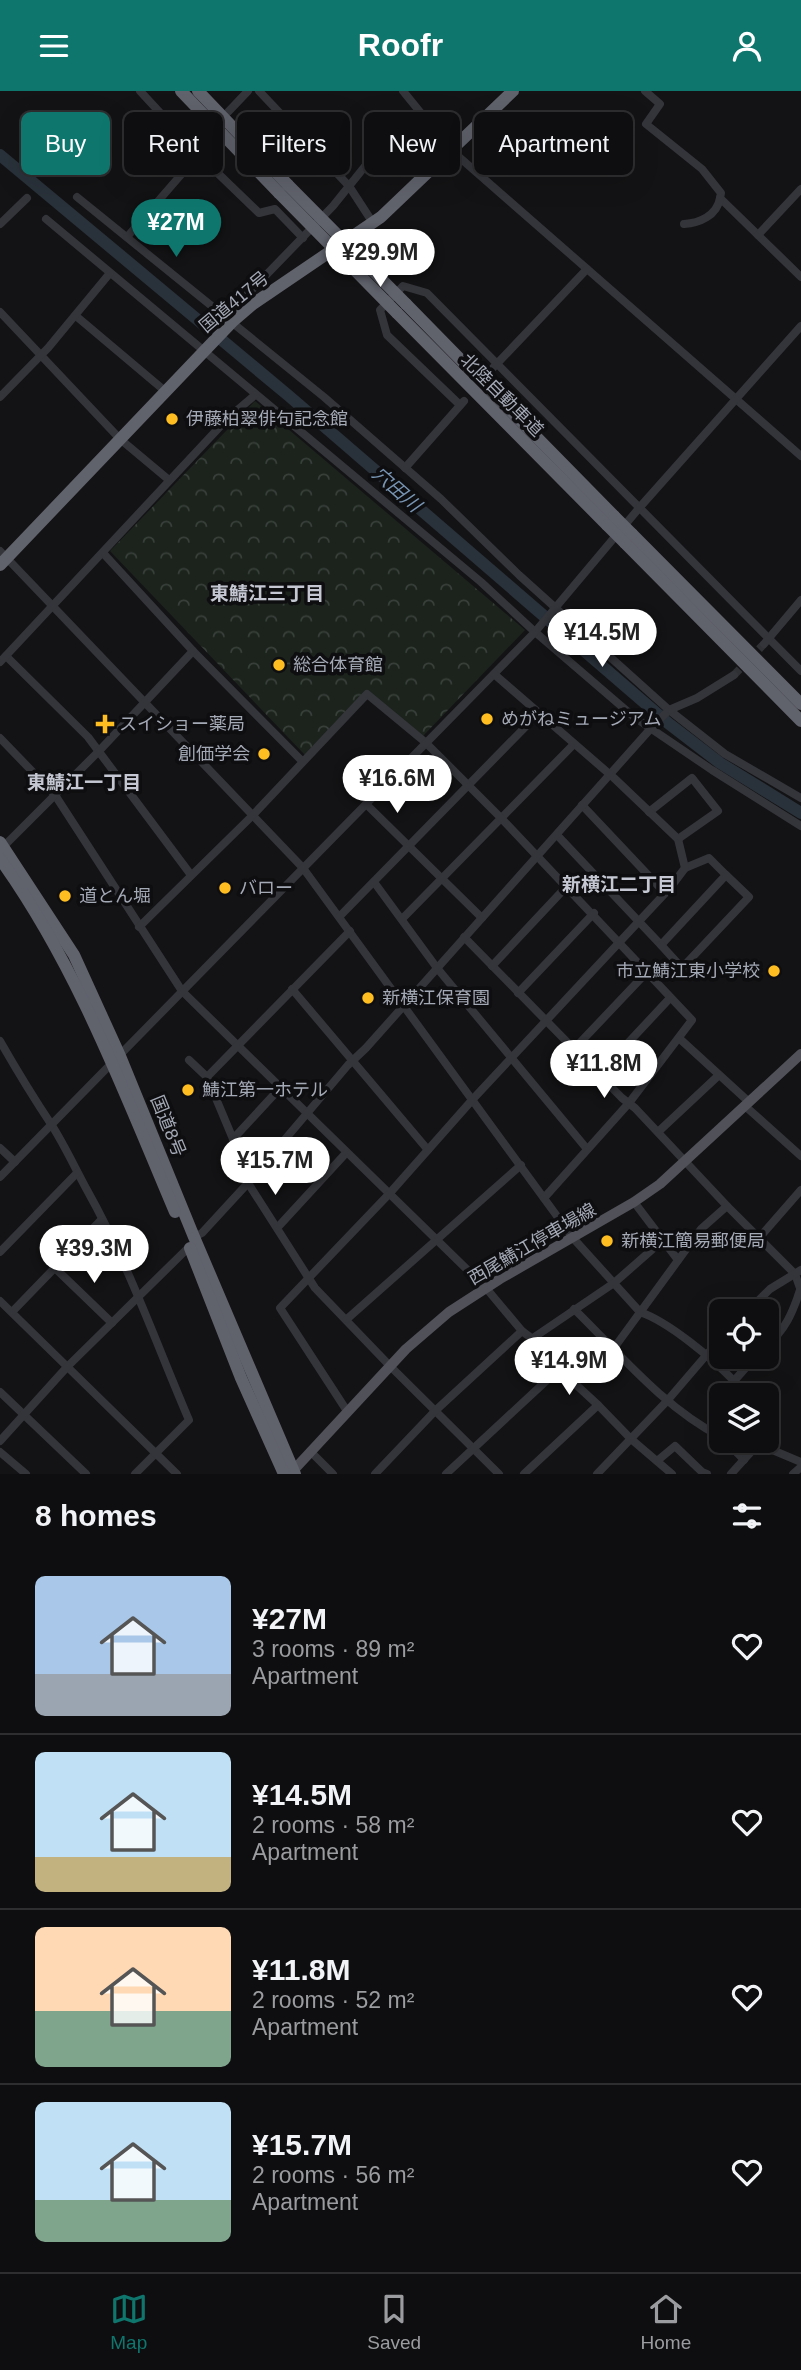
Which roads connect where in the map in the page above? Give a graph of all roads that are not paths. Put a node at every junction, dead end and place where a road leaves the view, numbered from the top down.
1 (140, 91) edge
2 (181, 91) edge
3 (198, 91) edge
4 (204, 91) edge
5 (248, 91) edge
6 (258, 91) edge
7 (403, 91) edge
8 (513, 91) edge
9 (645, 91) edge
10 (160, 112) edge
11 (228, 112) dead end
12 (420, 112) edge
13 (237, 129) edge
14 (237, 132) edge
15 (460, 141) edge
16 (460, 158) edge
17 (364, 167) edge
18 (181, 175) edge
19 (220, 175) edge
20 (277, 175) edge
21 (424, 175) edge
22 (349, 186) junction
23 (284, 189) junction
24 (801, 189) edge
25 (77, 197) dead end
26 (27, 198) dead end
27 (720, 198) junction
28 (46, 219) dead end
29 (373, 223) junction
30 (0, 224) edge
31 (684, 224) dead end
32 (758, 235) junction
33 (127, 237) junction
34 (303, 238) junction
35 (587, 269) junction
36 (110, 273) junction
37 (801, 277) edge
38 (0, 312) edge
39 (76, 316) junction
40 (232, 322) junction
41 (801, 326) edge
42 (204, 349) junction
43 (41, 356) junction
44 (497, 364) junction
45 (490, 371) dead end
46 (165, 391) junction
47 (255, 395) junction
48 (0, 397) edge
49 (736, 399) junction
50 (120, 439) junction
51 (801, 456) edge
52 (405, 467) junction
53 (169, 480) junction
54 (640, 507) junction
55 (629, 539) junction
56 (103, 553) junction
57 (2, 558) edge
58 (801, 600) edge
59 (52, 605) junction
60 (555, 607) junction
61 (535, 632) junction
62 (766, 641) junction
63 (193, 651) junction
64 (3, 659) edge
65 (801, 671) edge
66 (494, 674) junction
67 (734, 675) tunnel mouth
68 (144, 701) junction
69 (801, 704) edge
70 (668, 711) junction
71 (539, 713) junction
72 (801, 721) edge
73 (652, 727) junction
74 (0, 738) edge
75 (425, 742) junction
76 (574, 744) junction
77 (99, 751) junction
78 (302, 761) junction
79 (608, 774) junction
80 (469, 785) junction
81 (55, 795) junction
82 (801, 798) edge
83 (366, 804) junction
84 (582, 805) junction
85 (649, 812) junction
86 (253, 815) junction
87 (501, 818) junction
88 (801, 826) edge
89 (557, 835) junction
90 (678, 838) junction
91 (409, 846) junction
92 (1, 849) edge
93 (539, 855) junction
94 (303, 868) junction
95 (685, 868) junction
96 (726, 875) junction
97 (191, 876) junction
98 (441, 879) junction
99 (374, 882) junction
100 (567, 886) junction
101 (665, 893) junction
102 (594, 913) junction
103 (340, 916) junction
104 (482, 918) junction
105 (402, 919) junction
106 (637, 921) junction
107 (139, 927) junction
108 (350, 930) junction
109 (464, 937) junction
110 (619, 942) junction
111 (661, 945) junction
112 (492, 966) junction
113 (437, 968) junction
114 (647, 972) junction
115 (292, 989) junction
116 (182, 991) junction
117 (518, 993) junction
118 (670, 998) junction
119 (404, 1005) junction
120 (546, 1022) junction
121 (680, 1039) junction
122 (237, 1046) junction
123 (2, 1048) edge
124 (574, 1049) junction
125 (801, 1054) edge
126 (512, 1059) junction
127 (116, 1060) junction
128 (189, 1060) dead end
129 (354, 1060) junction
130 (599, 1074) junction
131 (719, 1075) junction
132 (207, 1077) junction
133 (281, 1087) junction
134 (473, 1100) junction
135 (629, 1103) junction
136 (747, 1104) junction
137 (307, 1112) junction
138 (52, 1125) junction
139 (658, 1132) junction
140 (233, 1139) junction
141 (0, 1148) edge
142 (587, 1149) junction
143 (428, 1150) junction
144 (346, 1153) junction
145 (801, 1156) edge
146 (15, 1162) junction
147 (686, 1162) junction
148 (521, 1165) junction
149 (76, 1173) junction
150 (0, 1177) edge
151 (248, 1183) junction
152 (801, 1190) edge
153 (389, 1194) junction
154 (544, 1198) junction
155 (634, 1202) junction
156 (727, 1206) junction
157 (102, 1219) junction
158 (278, 1227) junction
159 (573, 1238) junction
160 (759, 1238) junction
161 (435, 1240) junction
162 (663, 1240) junction
163 (192, 1242) junction
164 (0, 1252) edge
165 (678, 1260) junction
166 (55, 1268) junction
167 (798, 1272) edge
168 (309, 1278) junction
169 (614, 1283) junction
170 (486, 1288) junction
171 (801, 1290) edge
172 (139, 1297) junction
173 (760, 1299) edge
174 (0, 1301) edge
175 (574, 1309) junction
176 (640, 1312) junction
177 (12, 1313) junction
178 (347, 1319) junction
179 (112, 1323) junction
180 (522, 1331) junction
181 (779, 1336) edge
182 (533, 1338) junction
183 (614, 1348) junction
184 (709, 1351) edge
185 (705, 1355) junction
186 (390, 1366) junction
187 (67, 1367) junction
188 (558, 1369) junction
189 (745, 1369) edge
190 (734, 1381) joint
191 (0, 1392) edge
192 (667, 1401) junction
193 (598, 1405) junction
194 (347, 1411) junction
195 (435, 1411) junction
196 (25, 1416) junction
197 (709, 1431) edge
198 (631, 1439) junction
199 (0, 1441) edge
200 (473, 1446) junction
201 (0, 1451) edge
202 (310, 1451) junction
203 (156, 1453) junction
204 (737, 1453) edge
205 (749, 1453) edge
206 (779, 1453) edge
207 (744, 1460) junction
208 (659, 1463) junction
209 (801, 1464) edge
210 (291, 1473) edge
211 (26, 1474) edge
212 (86, 1474) edge
213 (135, 1474) edge
214 (177, 1474) edge
215 (333, 1474) edge
216 (375, 1474) edge
217 (446, 1474) edge
218 (499, 1474) edge
219 (524, 1474) edge
220 (597, 1474) edge
221 (654, 1474) edge
222 (672, 1474) edge
223 (707, 1474) edge
224 (731, 1474) edge
225 (793, 1474) edge

1 - 10 street
2 - 23 highway, 北陸自動車道
3 - 14 highway, 北陸自動車道
4 - 13 highway
5 - 11 street
6 - 22 street
7 - 12 street
8 - 15 highway, 国道417号
9 - 27 street
16 - 35 street
17 - 22 street
18 - 33 street
19 - 34 street
20 - 23 highway, 北陸自動車道
21 - 29 highway, 国道417号
22 - 29 street
22 - 34 street
23 - 55 highway, 北陸自動車道, bridge
24 - 32 street
25 - 33 street
26 - 30 street
27 - 31 street
27 - 32 street
28 - 36 street
29 - 40 highway, 国道417号
32 - 37 street
33 - 40 street
34 - 40 street
35 - 44 street
35 - 49 street
36 - 39 street
36 - 42 street
38 - 43 street
39 - 43 street
39 - 46 street
40 - 42 highway, 国道417号
40 - 52 street
41 - 49 street
42 - 46 highway, 国道417号
42 - 47 street
43 - 48 street
43 - 50 street
44 - 45 street
44 - 52 street
44 - 54 street
46 - 50 highway, 国道417号
47 - 53 street
47 - 61 street
49 - 51 street
49 - 54 street
50 - 53 street
50 - 57 highway, 国道417号
52 - 60 street
53 - 56 street
54 - 60 street
54 - 62 street
55 - 69 highway, 北陸自動車道
55 - 72 highway, 北陸自動車道
56 - 59 street
56 - 63 street
57 - 59 street
58 - 62 street
59 - 64 street
59 - 68 street
60 - 61 street
60 - 70 street
61 - 66 street
61 - 73 street
62 - 65 street
63 - 68 street
63 - 78 street
64 - 77 street
66 - 71 street
66 - 75 street
67 - 70 street
68 - 77 street
68 - 86 street
70 - 73 street
70 - 82 street
71 - 76 street
71 - 80 street
73 - 79 street
73 - 88 street
74 - 81 street
75 - 78 street
75 - 80 street
75 - 83 street
76 - 79 street
76 - 87 street
77 - 81 street
77 - 97 street
78 - 86 street
79 - 84 street
79 - 85 street
80 - 87 street
80 - 91 street
81 - 92 street
81 - 107 street
83 - 91 street
83 - 94 street
84 - 89 street
84 - 101 street
85 - 90 street
85 - 90 street
86 - 94 street
86 - 97 street
87 - 93 street
87 - 98 street
89 - 93 street
89 - 106 street
90 - 95 street
91 - 98 street
91 - 99 street
92 - 127 highway, 国道8号
93 - 100 street
93 - 104 street
94 - 103 street
94 - 116 street
95 - 96 street
95 - 101 street
96 - 111 street
96 - 111 street
97 - 107 street
98 - 104 street
98 - 105 street
99 - 103 street
99 - 105 street
100 - 102 street
100 - 112 street
101 - 106 street
102 - 110 street
102 - 117 street
103 - 108 street
104 - 109 street
105 - 113 street
106 - 110 street
106 - 111 street
107 - 116 street
108 - 115 street
108 - 119 street
109 - 112 street
109 - 113 street
110 - 114 street
110 - 120 street
112 - 117 street
113 - 119 street
113 - 126 street
114 - 118 street
114 - 124 street
115 - 122 street
115 - 129 street
116 - 122 street
116 - 127 street
117 - 120 street
118 - 121 street
118 - 130 street
119 - 129 street
119 - 134 street
120 - 124 street
120 - 126 street
121 - 131 street
121 - 135 street
122 - 132 street
122 - 133 street
123 - 138 street
124 - 130 street
125 - 136 main road, 西尾鯖江停車場線
126 - 134 street
126 - 142 street
127 - 138 street
127 - 163 highway, 国道8号
128 - 132 street
129 - 137 street
129 - 143 street
130 - 135 street
131 - 136 street
131 - 139 street
132 - 140 street
133 - 137 street
133 - 140 street
134 - 143 street
134 - 148 street
135 - 139 street
135 - 142 street
136 - 145 street
136 - 147 main road, 西尾鯖江停車場線
137 - 144 street
137 - 151 street
138 - 146 street
138 - 149 street
139 - 147 street
140 - 151 street
141 - 146 street
142 - 154 street
143 - 153 street
144 - 153 street
144 - 158 street
146 - 150 street
147 - 155 main road, 西尾鯖江停車場線
147 - 156 street
148 - 154 street
148 - 161 street
149 - 157 street
149 - 164 street
151 - 158 street
151 - 163 street
152 - 160 street
153 - 161 street
153 - 168 street
154 - 159 street
155 - 159 main road, 西尾鯖江停車場線
155 - 162 street
156 - 160 street
156 - 165 street
157 - 166 street
157 - 172 street
158 - 168 street
159 - 169 street
159 - 170 main road, 西尾鯖江停車場線
160 - 167 street
161 - 170 street
161 - 178 street
162 - 165 street
162 - 169 street
163 - 172 street
163 - 210 highway, 国道8号
165 - 176 street
166 - 177 street
166 - 179 street
167 - 171 street
167 - 173 street
168 - 178 street
168 - 194 street
169 - 175 street
169 - 176 street
170 - 180 street
170 - 186 main road, 西尾鯖江停車場線
171 - 181 street
172 - 179 street
172 - 203 street
174 - 177 street
175 - 182 street
175 - 183 street
176 - 183 street
176 - 185 street
177 - 187 street
178 - 186 street
179 - 187 street
180 - 182 street
180 - 195 street
182 - 188 street
183 - 192 street
184 - 185 street
185 - 190 street
185 - 192 street
186 - 194 main road, 西尾鯖江停車場線
186 - 195 street
187 - 196 street
187 - 203 street
188 - 193 street
188 - 200 street
189 - 190 street
191 - 196 street
192 - 197 street
192 - 198 street
193 - 198 street
193 - 219 street
194 - 202 main road, 西尾鯖江停車場線
195 - 200 street
195 - 216 street
196 - 199 street
196 - 212 street
198 - 208 street
198 - 220 street
200 - 217 street
200 - 218 street
201 - 211 street
202 - 210 main road, 西尾鯖江停車場線
202 - 215 street
203 - 213 street
203 - 214 street
204 - 207 street
205 - 207 street
206 - 209 street
207 - 224 street
208 - 221 street
208 - 222 street
208 - 223 street
209 - 225 street

